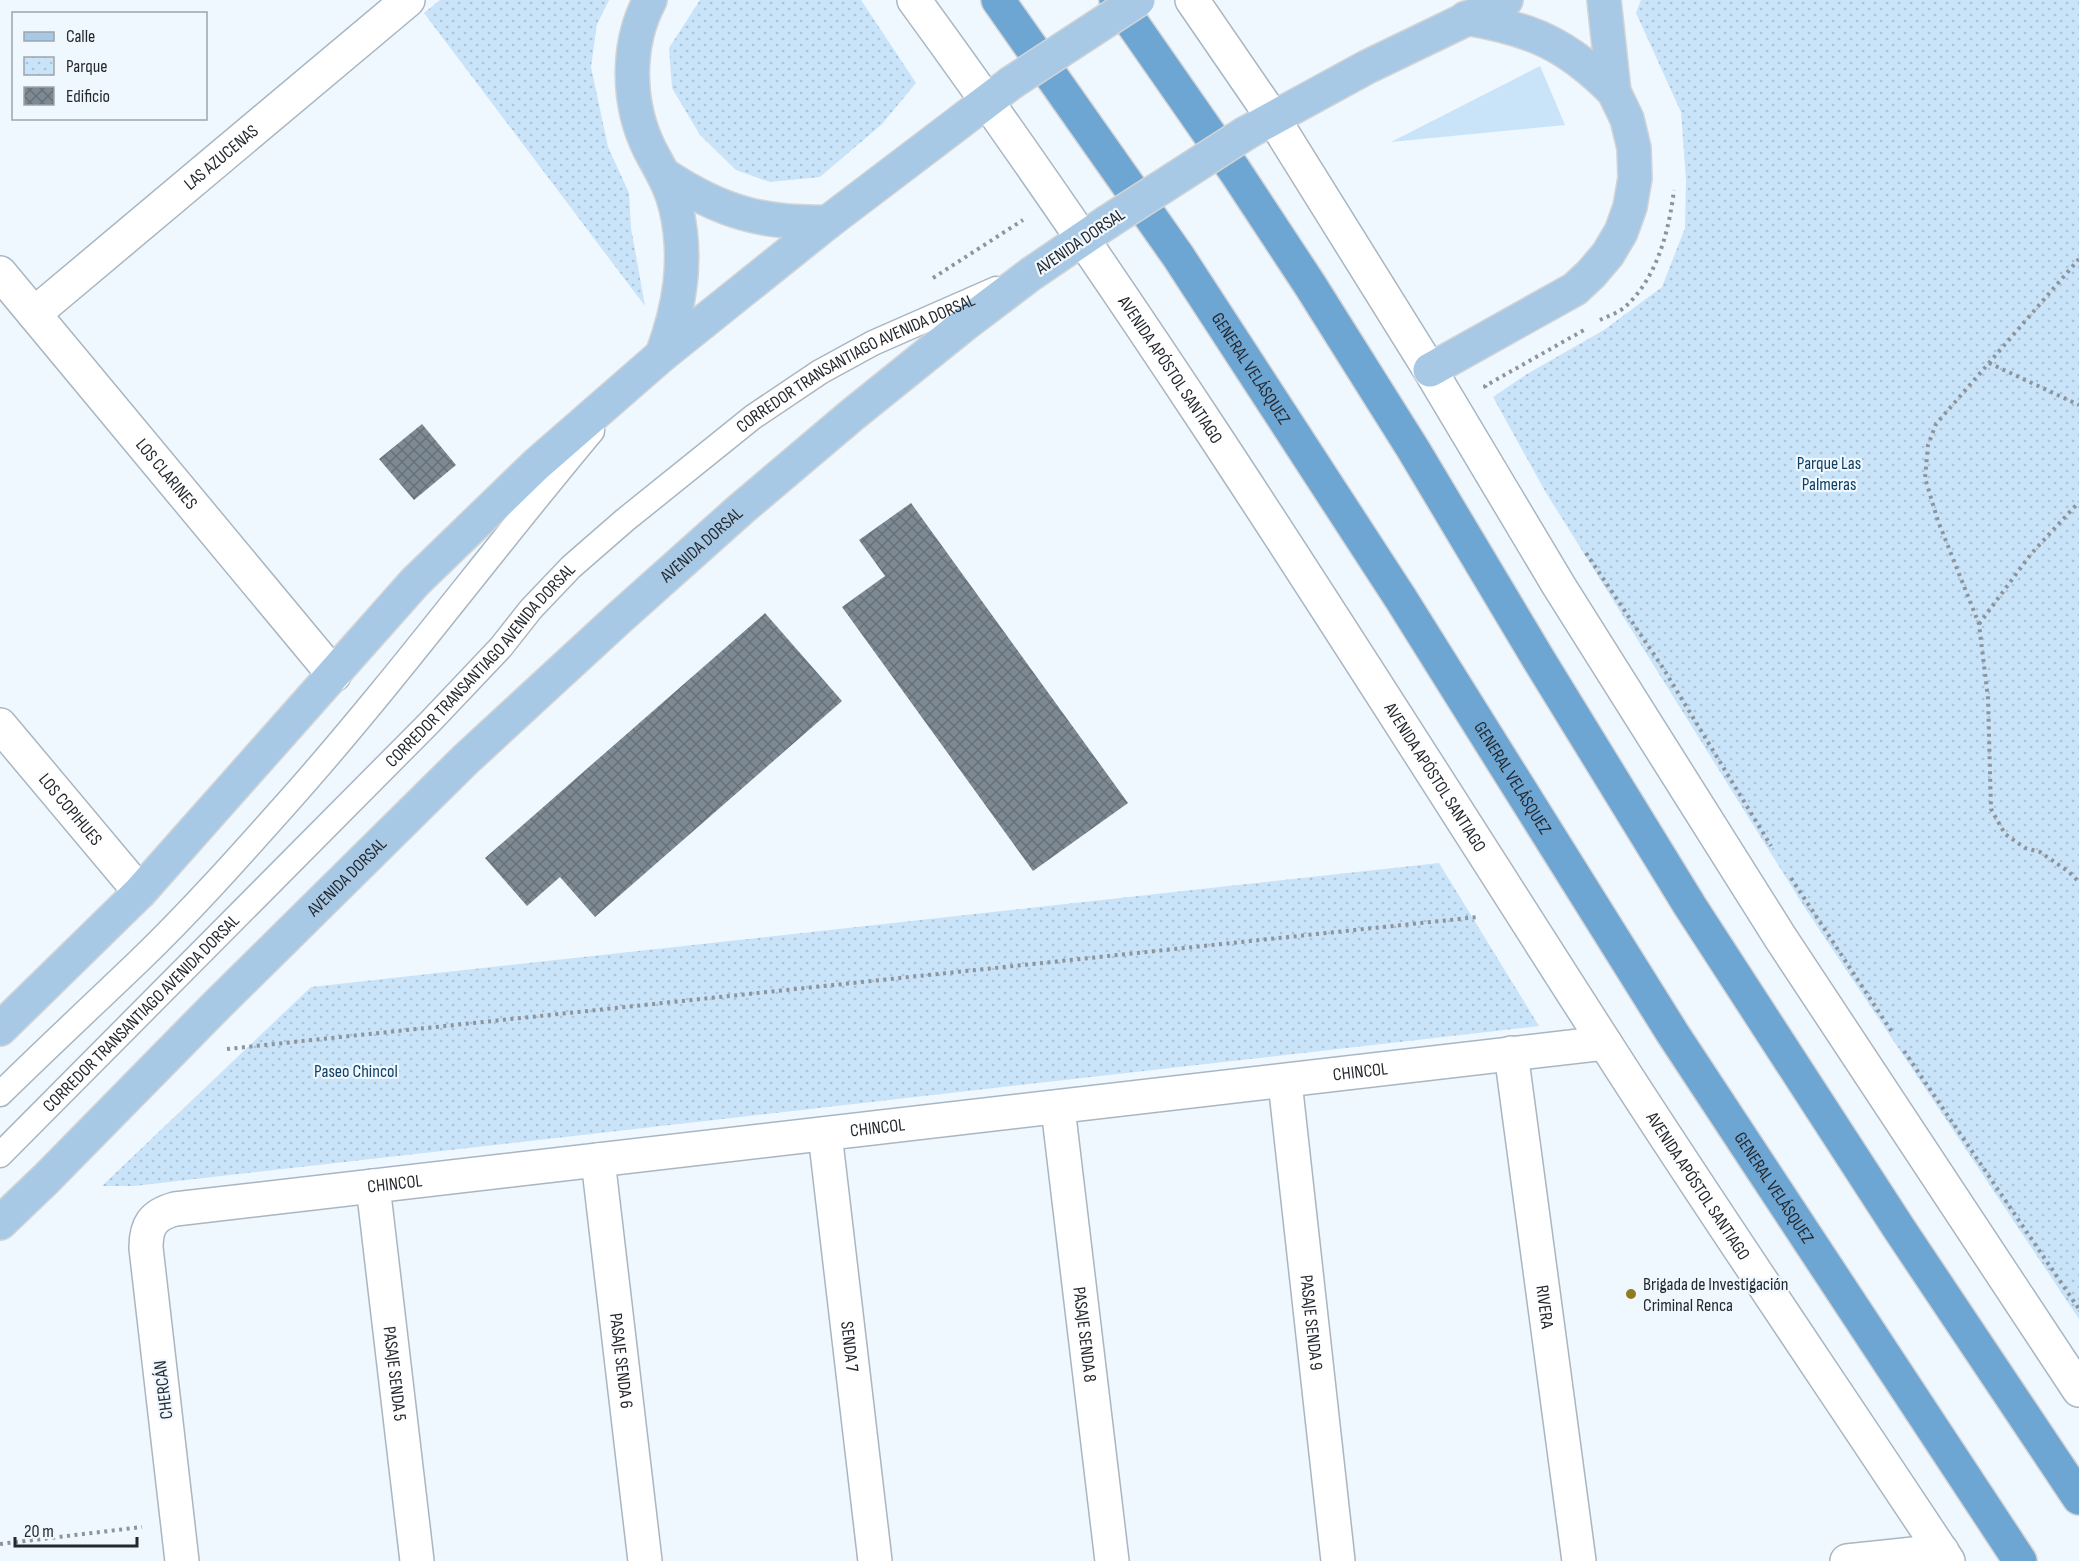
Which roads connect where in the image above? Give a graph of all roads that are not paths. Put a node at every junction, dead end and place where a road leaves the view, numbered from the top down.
1 (408, 0) edge
2 (650, 0) edge
3 (914, 0) edge
4 (998, 0) edge
5 (1116, 0) edge
6 (1138, 0) edge
7 (1192, 0) edge
8 (1506, 0) edge
9 (1604, 0) edge
10 (1466, 18) junction
11 (999, 91) junction
12 (1614, 92) junction
13 (1259, 126) junction
14 (666, 176) junction
15 (828, 222) junction
16 (1095, 231) junction
17 (0, 273) edge
18 (1031, 274) junction
19 (34, 314) junction
20 (662, 355) junction
21 (1430, 370) junction
22 (636, 379) junction
23 (334, 675) junction
24 (0, 725) edge
25 (140, 892) junction
26 (0, 1029) edge
27 (1605, 1043) junction
28 (1511, 1053) junction
29 (1285, 1082) junction
30 (0, 1094) edge
31 (1058, 1108) junction
32 (825, 1134) junction
33 (0, 1155) edge
34 (598, 1160) junction
35 (373, 1186) junction
36 (153, 1221) joint
37 (0, 1223) edge
38 (2079, 1390) edge
39 (2079, 1498) edge
40 (1945, 1556) edge
41 (182, 1561) edge
42 (417, 1561) edge
43 (645, 1561) edge
44 (875, 1561) edge
45 (1112, 1561) edge
46 (1338, 1561) edge
47 (1580, 1561) edge
48 (1847, 1561) edge
49 (2020, 1561) edge

1 - 19 street, LAS AZUCENAS
2 - 14 main road
3 - 11 street, AVENIDA APÓSTOL SANTIAGO
4 - 49 highway, GENERAL VELÁSQUEZ
5 - 39 highway
6 - 11 main road, bridge
7 - 13 street
8 - 10 main road, AVENIDA DORSAL
9 - 12 main road
10 - 12 main road
10 - 13 main road, AVENIDA DORSAL
11 - 15 main road
11 - 16 street, AVENIDA APÓSTOL SANTIAGO
12 - 21 main road
13 - 16 main road, AVENIDA DORSAL, bridge
13 - 21 street
14 - 15 main road
14 - 20 main road
15 - 20 main road
16 - 18 main road, AVENIDA DORSAL
16 - 27 street, AVENIDA APÓSTOL SANTIAGO
17 - 19 street, LOS CLARINES
18 - 33 lane, CORREDOR TRANSANTIAGO AVENIDA DORSAL
18 - 37 main road, AVENIDA DORSAL
19 - 23 street, LOS CLARINES
20 - 22 main road
21 - 38 street
22 - 23 main road
22 - 30 lane, CORREDOR TRANSANTIAGO AVENIDA DORSAL
23 - 25 main road
24 - 25 street, LOS COPIHUES
25 - 26 main road
27 - 28 street, CHINCOL
27 - 40 street, AVENIDA APÓSTOL SANTIAGO
28 - 29 street, CHINCOL
28 - 47 street, RIVERA
29 - 31 street, CHINCOL
29 - 46 street, PASAJE SENDA 9
31 - 32 street, CHINCOL
31 - 45 street, PASAJE SENDA 8
32 - 34 street, CHINCOL
32 - 44 street, SENDA 7
34 - 35 street, CHINCOL
34 - 43 street, PASAJE SENDA 6
35 - 36 street, CHINCOL
35 - 42 street, PASAJE SENDA 5
36 - 41 street, CHERCÁN
40 - 48 street

